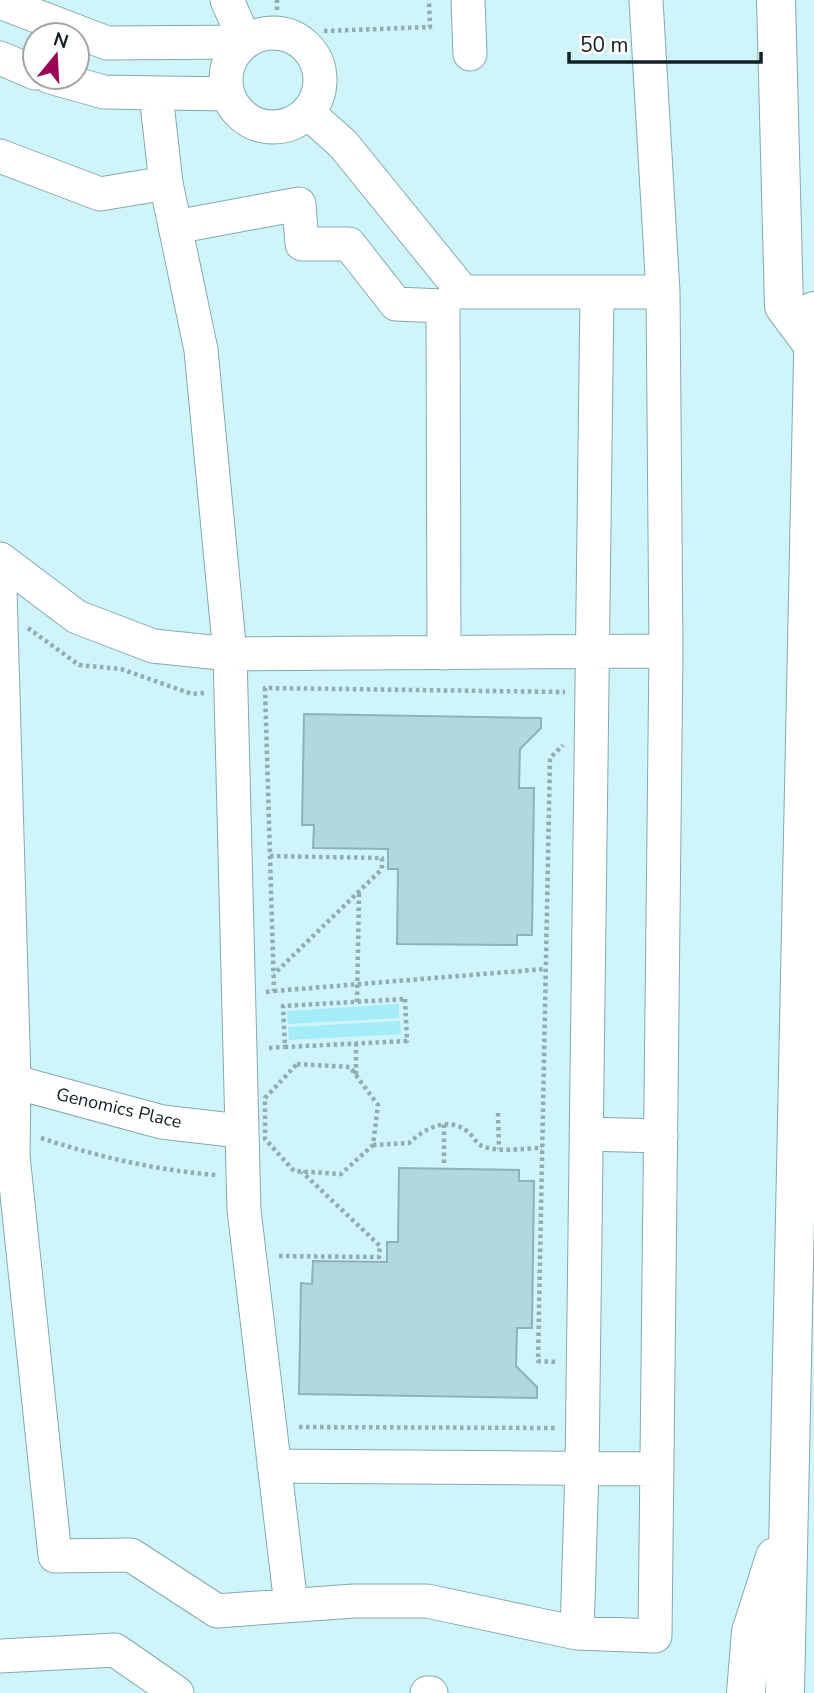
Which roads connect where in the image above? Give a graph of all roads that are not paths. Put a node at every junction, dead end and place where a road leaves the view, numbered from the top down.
1 (227, 0) edge
2 (468, 0) edge
3 (646, 0) edge
4 (776, 0) edge
5 (0, 2) edge
6 (244, 42) junction
7 (470, 54) dead end
8 (0, 58) edge
9 (21, 67) edge
10 (91, 88) edge
11 (227, 94) junction
12 (156, 95) junction
13 (307, 112) junction
14 (0, 156) edge
15 (166, 183) junction
16 (175, 228) junction
17 (597, 292) junction
18 (663, 292) junction
19 (453, 299) junction
20 (813, 328) edge
21 (0, 559) edge
22 (0, 590) edge
23 (666, 651) junction
24 (591, 652) junction
25 (444, 653) junction
26 (230, 654) junction
27 (7, 1079) edge
28 (586, 1134) junction
29 (253, 1135) junction
30 (661, 1136) junction
31 (274, 1466) junction
32 (582, 1469) junction
33 (657, 1469) junction
34 (787, 1518) junction
35 (291, 1605) junction
36 (577, 1633) junction
37 (0, 1656) edge
38 (143, 1681) edge
39 (177, 1693) edge
40 (746, 1693) edge
41 (785, 1693) edge

1 - 6 street
2 - 7 street
3 - 18 street
4 - 20 highway
5 - 6 street
6 - 11 street
6 - 13 street
8 - 9 street
10 - 12 street
11 - 12 street
11 - 13 street
12 - 15 street
13 - 19 street
14 - 15 street
15 - 16 street
16 - 19 street
16 - 26 street
17 - 18 street
17 - 19 street
17 - 24 street
18 - 23 street
19 - 25 street
20 - 34 highway
21 - 26 street
22 - 27 street
23 - 24 street
23 - 30 street
24 - 25 street
24 - 28 street
25 - 26 street
26 - 29 street
27 - 29 street, Genomics Place
27 - 35 street
28 - 30 street
28 - 32 street
29 - 31 street
30 - 33 street
31 - 32 street
31 - 35 street
32 - 33 street
32 - 36 street
33 - 36 street
34 - 40 highway
34 - 41 highway
35 - 36 street
37 - 38 street
38 - 39 street

